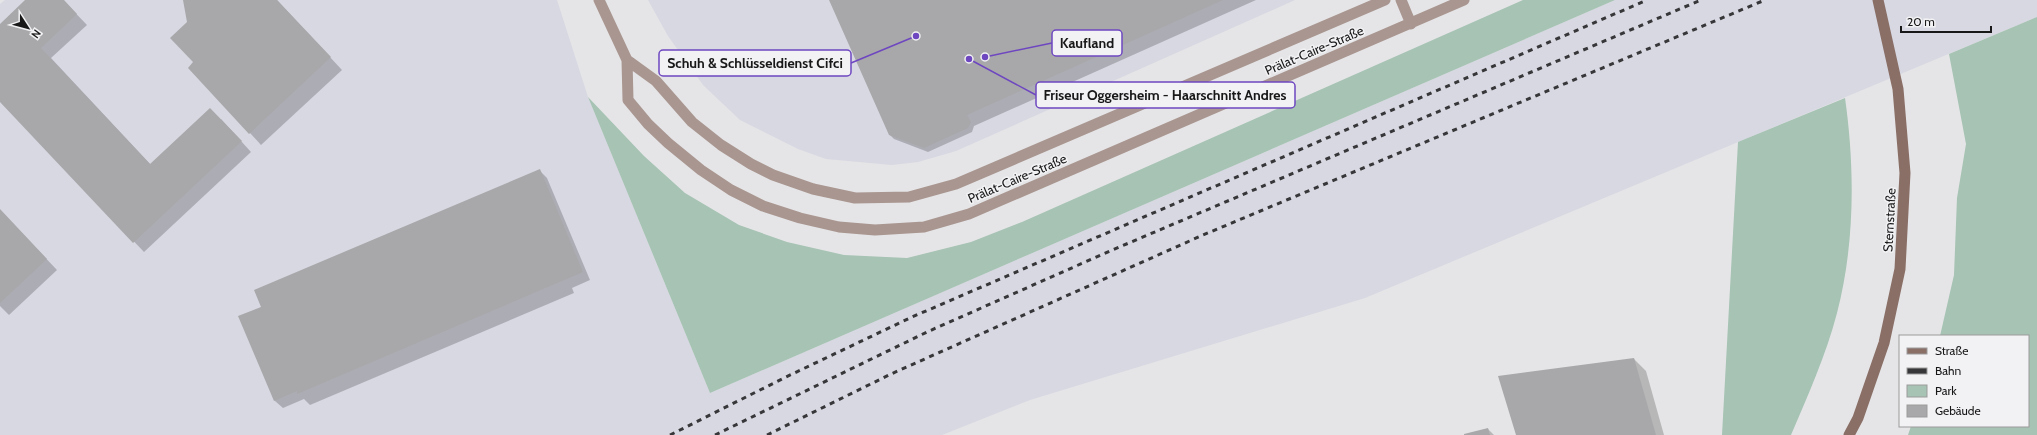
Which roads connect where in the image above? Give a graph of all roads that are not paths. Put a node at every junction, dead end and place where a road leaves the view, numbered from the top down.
1 (599, 0) edge
2 (1385, 0) edge
3 (1401, 0) edge
4 (1464, 0) edge
5 (1878, 0) edge
6 (1411, 24) junction
7 (627, 60) junction
8 (1849, 435) edge

1 - 7 street, Prälat-Caire-Straße
2 - 7 street, Prälat-Caire-Straße
3 - 6 street
4 - 6 street, Prälat-Caire-Straße
5 - 8 main road, Sternstraße
6 - 7 street, Prälat-Caire-Straße

